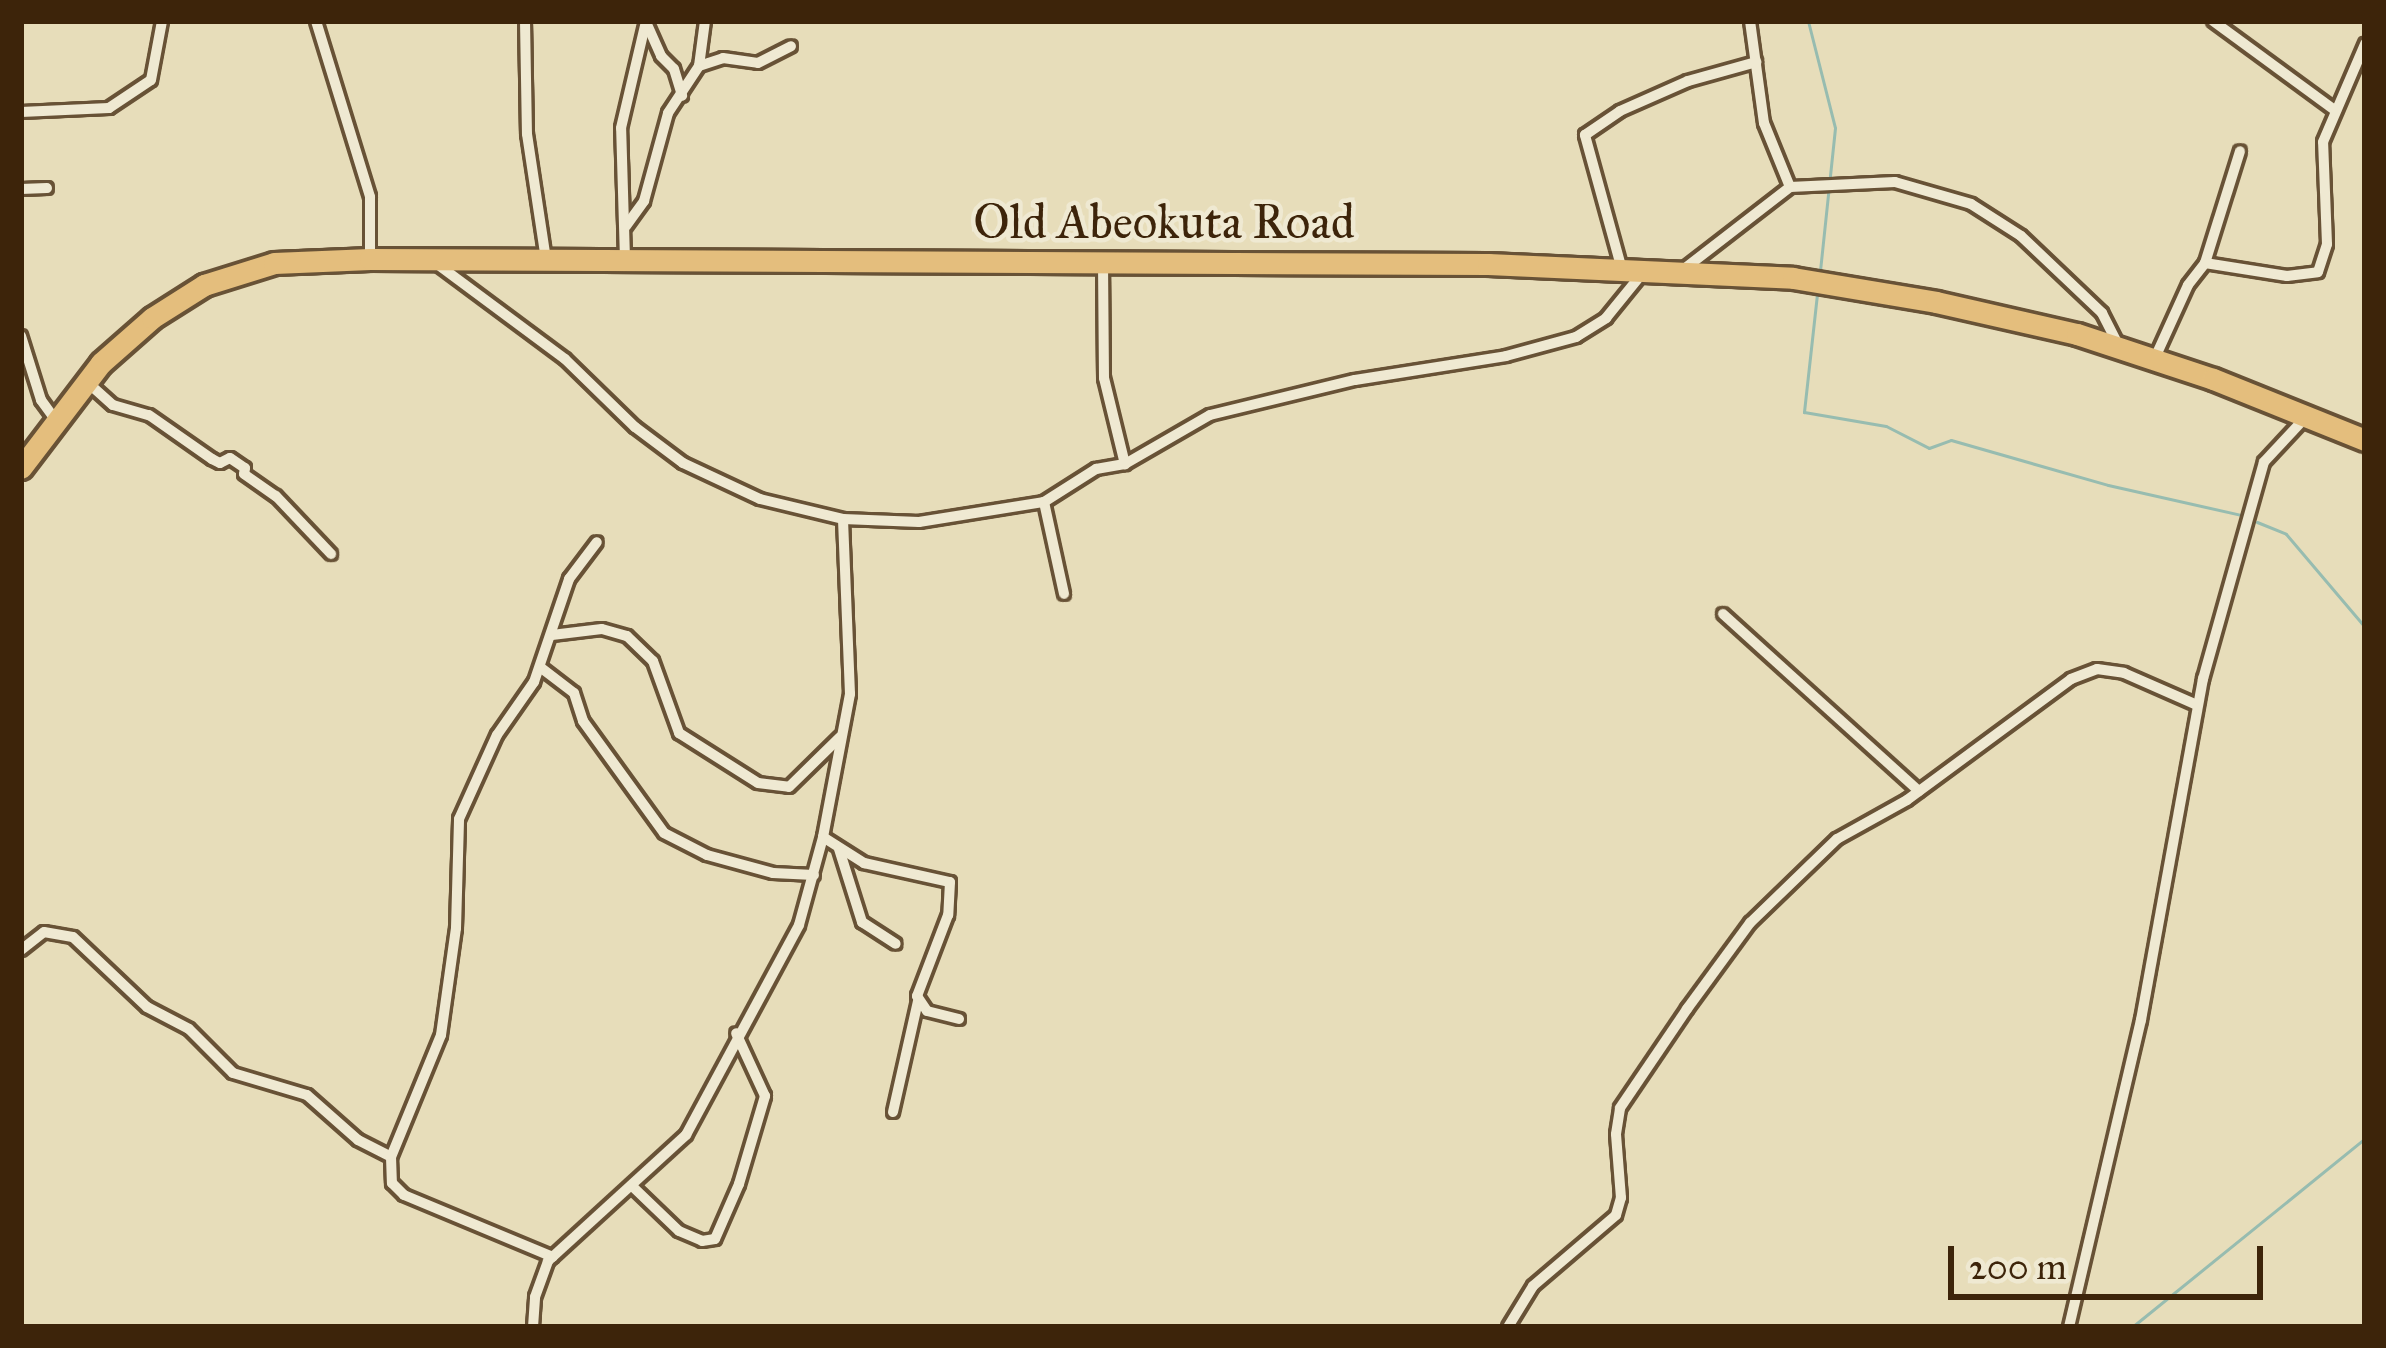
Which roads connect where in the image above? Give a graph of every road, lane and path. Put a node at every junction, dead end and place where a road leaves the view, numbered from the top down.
1 (162, 21) edge
2 (316, 21) edge
3 (525, 21) edge
4 (646, 21) edge
5 (705, 21) edge
6 (1750, 21) edge
7 (2213, 21) edge
8 (2365, 44) edge
9 (791, 46) dead end
10 (1756, 62) junction
11 (699, 66) junction
12 (682, 96) junction
13 (2336, 111) junction
14 (21, 112) edge
15 (2240, 151) dead end
16 (1790, 187) junction
17 (47, 188) dead end
18 (21, 189) edge
19 (624, 229) junction
20 (370, 259) junction
21 (430, 260) junction
22 (546, 260) junction
23 (625, 262) junction
24 (1102, 263) junction
25 (2205, 263) junction
26 (1622, 266) junction
27 (1647, 267) junction
28 (1684, 269) junction
29 (21, 336) edge
30 (2120, 346) junction
31 (2153, 362) junction
32 (86, 381) junction
33 (2307, 416) junction
34 (55, 419) junction
35 (2365, 440) edge
36 (1125, 464) junction
37 (21, 468) edge
38 (1044, 502) junction
39 (843, 519) junction
40 (597, 542) dead end
41 (332, 554) dead end
42 (1064, 594) dead end
43 (1723, 614) dead end
44 (552, 635) junction
45 (540, 667) junction
46 (2198, 705) junction
47 (844, 729) junction
48 (1919, 791) junction
49 (823, 838) junction
50 (839, 849) junction
51 (814, 875) junction
52 (896, 944) dead end
53 (21, 950) edge
54 (918, 1001) junction
55 (959, 1019) dead end
56 (736, 1033) junction
57 (893, 1112) dead end
58 (391, 1157) junction
59 (632, 1186) junction
60 (553, 1257) junction
61 (533, 1327) edge
62 (1508, 1327) edge
63 (2069, 1327) edge

1 - 14 street
2 - 20 street
3 - 22 street
4 - 12 street
4 - 19 street
5 - 11 street
6 - 10 street
7 - 13 street
8 - 13 street
9 - 11 street
10 - 16 street
10 - 26 street
11 - 12 street
12 - 19 street
13 - 25 street
15 - 25 street
16 - 28 street
16 - 30 street
17 - 18 street
19 - 23 street
20 - 21 highway, Old Abeokuta Road
20 - 32 highway, Old Abeokuta Road
21 - 22 highway, Old Abeokuta Road
21 - 39 street
22 - 23 highway, Old Abeokuta Road
23 - 24 highway, Old Abeokuta Road
24 - 26 highway, Old Abeokuta Road
24 - 36 street
25 - 31 street
26 - 27 highway, Old Abeokuta Road
27 - 28 highway, Old Abeokuta Road
27 - 36 street
28 - 30 highway, Old Abeokuta Road
29 - 34 street
30 - 31 highway, Old Abeokuta Road
31 - 33 highway, Old Abeokuta Road
32 - 34 highway, Old Abeokuta Road
32 - 41 street
33 - 35 highway, Old Abeokuta Road
33 - 46 street
34 - 37 highway, Old Abeokuta Road
36 - 38 street
38 - 39 street
38 - 42 street
39 - 47 street
40 - 44 street
43 - 48 street
44 - 45 street
44 - 47 street
45 - 51 street
45 - 58 street
46 - 48 street
46 - 63 street
47 - 49 street
48 - 62 street
49 - 50 street
49 - 51 street
50 - 52 street
50 - 54 street
51 - 56 street
53 - 58 street
54 - 55 street
54 - 57 street
56 - 59 street
56 - 59 street
58 - 60 street
59 - 60 street
60 - 61 street

